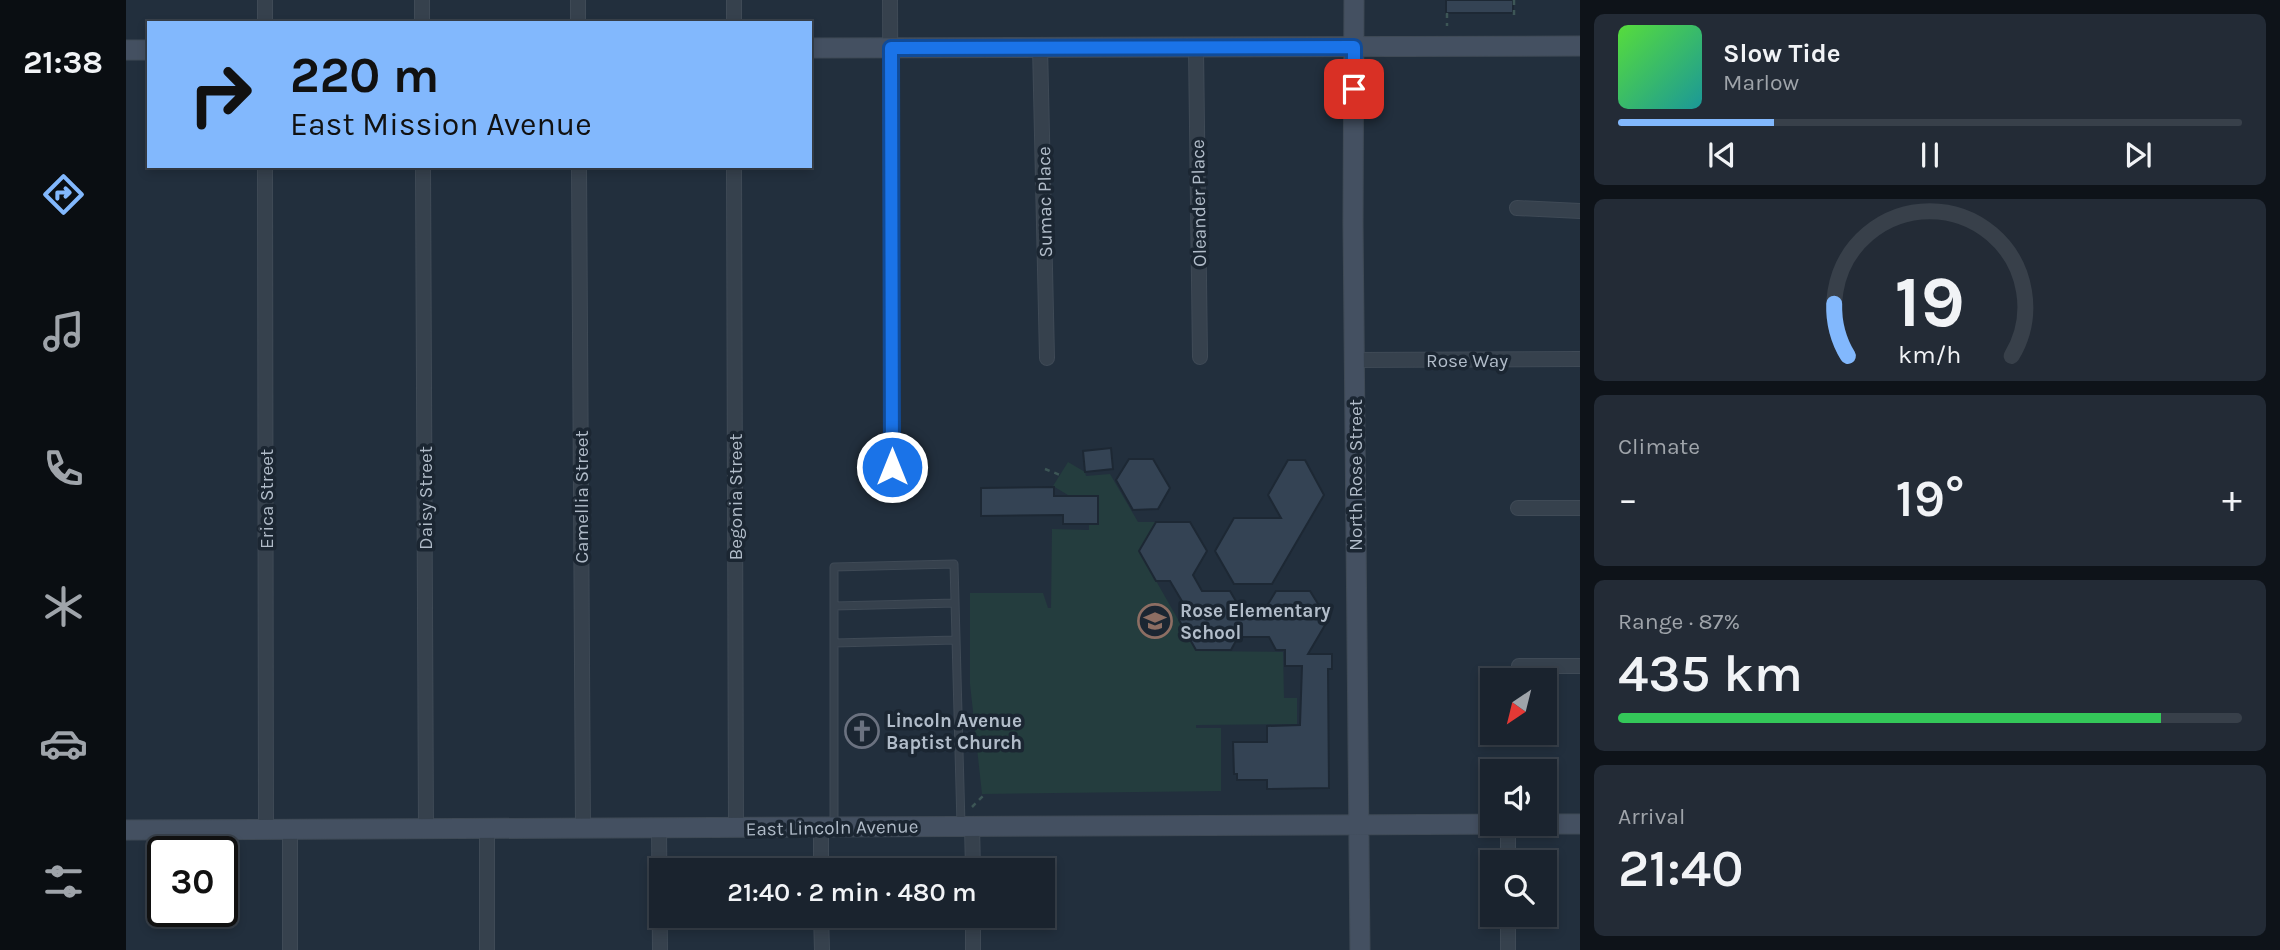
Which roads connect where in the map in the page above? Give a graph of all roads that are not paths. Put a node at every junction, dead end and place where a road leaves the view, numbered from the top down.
1 (265, 0) edge
2 (422, 0) edge
3 (578, 0) edge
4 (734, 0) edge
5 (890, 0) edge
6 (1354, 0) edge
7 (265, 21) edge
8 (422, 21) edge
9 (578, 21) edge
10 (734, 21) edge
11 (1041, 46) junction
12 (1580, 46) edge
13 (1354, 47) junction
14 (812, 48) edge
15 (891, 48) junction
16 (1196, 49) junction
17 (126, 50) edge
18 (147, 50) edge
19 (265, 168) edge
20 (423, 168) edge
21 (579, 168) edge
22 (734, 168) edge
23 (1517, 208) dead end
24 (1580, 211) edge
25 (1200, 357) dead end
26 (1047, 358) dead end
27 (1580, 359) edge
28 (1354, 360) junction
29 (892, 467) dead end
30 (1518, 508) dead end
31 (1580, 508) edge
32 (955, 603) junction
33 (834, 606) junction
34 (956, 640) junction
35 (834, 643) junction
36 (1518, 666) dead end
37 (1580, 666) edge
38 (969, 820) junction
39 (1480, 824) edge
40 (1557, 824) edge
41 (1580, 824) edge
42 (1357, 825) junction
43 (828, 827) junction
44 (659, 828) junction
45 (736, 828) junction
46 (426, 829) junction
47 (583, 829) junction
48 (126, 830) edge
49 (486, 830) junction
50 (267, 831) junction
51 (290, 831) junction
52 (823, 858) edge
53 (971, 858) edge
54 (1508, 927) edge
55 (821, 928) edge
56 (973, 928) edge
57 (290, 950) edge
58 (487, 950) edge
59 (660, 950) edge
60 (822, 950) edge
61 (973, 950) edge
62 (1360, 950) edge
63 (1508, 950) edge

1 - 7 street
2 - 8 street
3 - 9 street
4 - 10 street
5 - 15 street
6 - 13 main road, North Rose Street
11 - 15 main road
11 - 16 main road
11 - 26 street, Sumac Place
12 - 13 main road
13 - 16 main road
13 - 28 main road, North Rose Street
14 - 15 main road
15 - 29 street
16 - 25 street, Oleander Place
17 - 18 main road
19 - 50 street, Erica Street
20 - 46 street, Daisy Street
21 - 47 street, Camellia Street
22 - 45 street, Begonia Street
23 - 24 street
27 - 28 street, Rose Way
28 - 42 main road, North Rose Street
30 - 31 street
32 - 33 lane
32 - 33 lane
32 - 34 lane
33 - 35 lane
34 - 35 lane
34 - 38 lane
35 - 43 lane
36 - 37 street
38 - 42 main road, East Lincoln Avenue
38 - 43 main road, East Lincoln Avenue
38 - 53 street
39 - 42 main road, East Lincoln Avenue
40 - 41 main road
42 - 62 main road, North Rose Street
43 - 45 main road, East Lincoln Avenue
43 - 52 street
44 - 45 main road, East Lincoln Avenue
44 - 47 main road, East Lincoln Avenue
44 - 59 street
46 - 49 main road, East Lincoln Avenue
46 - 51 main road, East Lincoln Avenue
47 - 49 main road, East Lincoln Avenue
48 - 50 main road, East Lincoln Avenue
49 - 58 street
50 - 51 main road, East Lincoln Avenue
51 - 57 street
54 - 63 street
55 - 60 street
56 - 61 street

